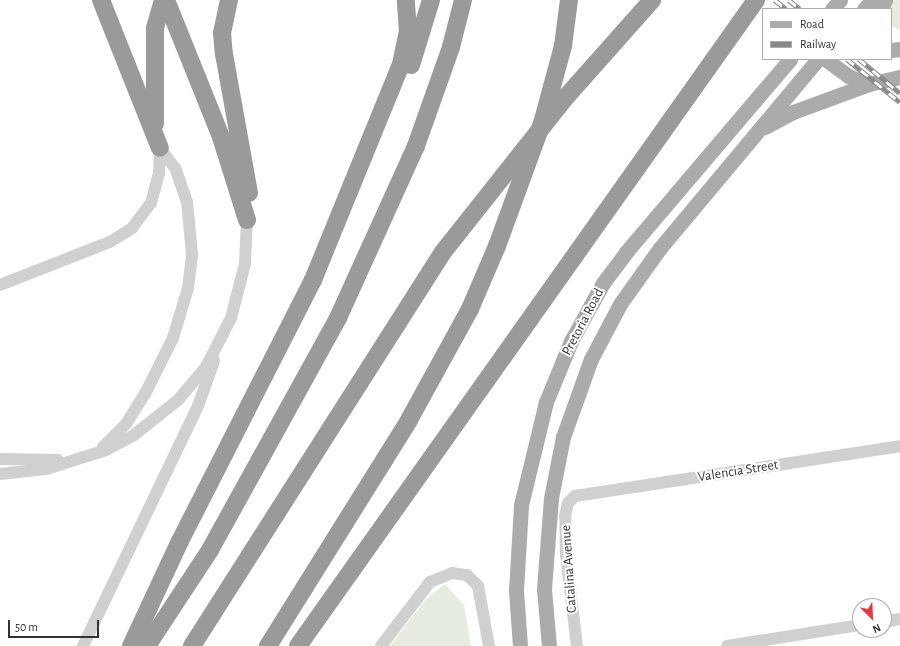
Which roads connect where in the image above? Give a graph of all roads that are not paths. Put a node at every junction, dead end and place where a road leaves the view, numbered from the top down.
1 (163, 0) edge
2 (166, 0) edge
3 (173, 0) edge
4 (229, 0) edge
5 (395, 0) edge
6 (406, 0) edge
7 (431, 0) edge
8 (463, 0) edge
9 (569, 0) edge
10 (652, 0) edge
11 (756, 0) edge
12 (840, 0) edge
13 (872, 0) edge
14 (103, 3) edge
15 (833, 8) edge
16 (865, 8) edge
17 (179, 29) junction
18 (789, 60) edge
19 (817, 60) edge
20 (826, 60) edge
21 (900, 77) edge
22 (869, 84) junction
23 (376, 124) junction
24 (755, 132) junction
25 (158, 141) junction
26 (247, 220) junction
27 (313, 280) junction
28 (0, 285) edge
29 (218, 348) junction
30 (900, 446) edge
31 (92, 456) junction
32 (0, 459) edge
33 (0, 474) edge
34 (575, 496) joint
35 (852, 626) edge
36 (83, 646) edge
37 (132, 646) edge
38 (147, 646) edge
39 (192, 646) edge
40 (268, 646) edge
41 (298, 646) edge
42 (381, 646) edge
43 (489, 646) edge
44 (520, 646) edge
45 (549, 646) edge
46 (577, 646) edge
47 (727, 646) edge

1 - 25 highway
2 - 17 highway
3 - 17 highway
4 - 26 highway
5 - 23 highway
6 - 23 highway
7 - 27 highway
8 - 38 highway
9 - 40 highway, bridge
10 - 39 highway
11 - 41 highway
12 - 15 main road
13 - 16 main road
14 - 25 highway
17 - 26 highway
18 - 44 main road, Pretoria Road
19 - 24 main road, Pretoria Road
20 - 22 main road
21 - 22 main road
22 - 24 main road
23 - 27 highway
24 - 45 main road, Pretoria Road
25 - 28 street
25 - 31 street
26 - 29 street
27 - 37 highway
29 - 31 street
29 - 36 street
30 - 34 street, Valencia Street
31 - 32 street
31 - 33 street
34 - 46 street, Catalina Avenue
35 - 47 street
42 - 43 street

